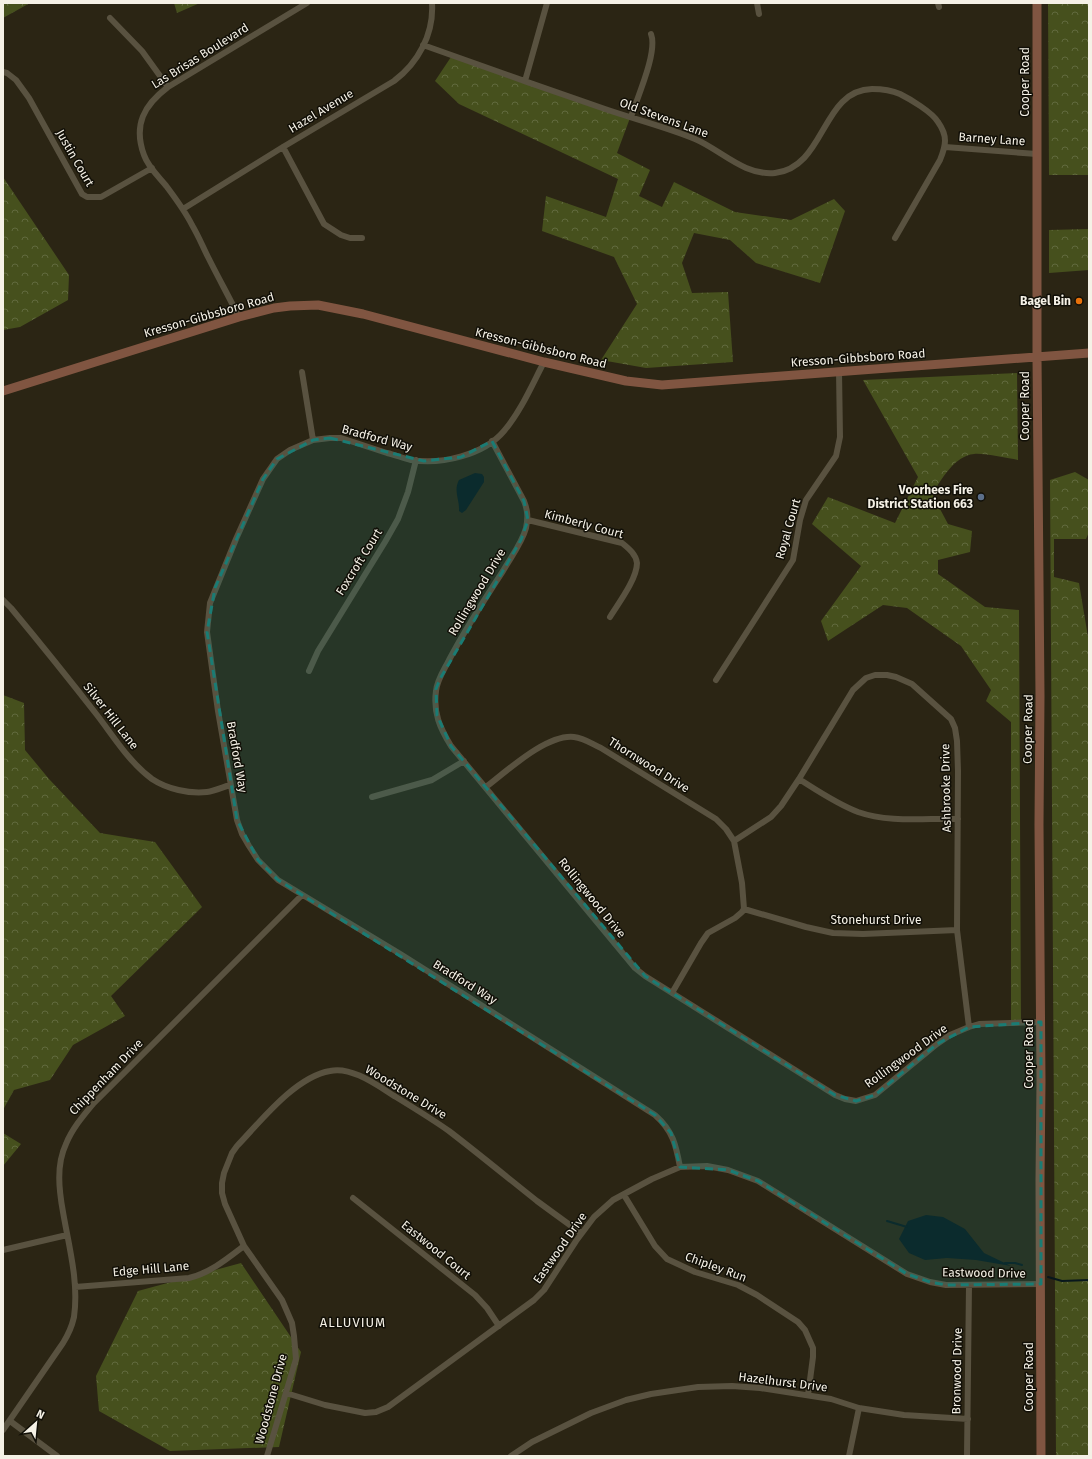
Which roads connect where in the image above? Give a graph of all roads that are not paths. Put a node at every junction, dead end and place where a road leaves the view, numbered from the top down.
1 (307, 3) edge
2 (432, 3) edge
3 (548, 3) edge
4 (757, 3) edge
5 (1037, 3) edge
6 (759, 14) dead end
7 (110, 18) dead end
8 (651, 34) dead end
9 (423, 45) junction
10 (3, 72) edge
11 (524, 81) junction
12 (168, 87) junction
13 (631, 117) junction
14 (283, 147) junction
15 (946, 147) junction
16 (1037, 154) junction
17 (152, 168) junction
18 (183, 209) junction
19 (362, 238) dead end
20 (895, 238) dead end
21 (239, 317) junction
22 (1089, 353) edge
23 (1037, 357) junction
24 (544, 362) junction
25 (839, 371) junction
26 (302, 372) dead end
27 (3, 391) edge
28 (313, 440) junction
29 (492, 441) junction
30 (416, 460) junction
31 (528, 520) junction
32 (3, 600) edge
33 (610, 617) dead end
34 (309, 671) dead end
35 (716, 680) dead end
36 (464, 761) junction
37 (799, 779) junction
38 (230, 785) junction
39 (486, 787) junction
40 (372, 797) dead end
41 (958, 819) junction
42 (734, 842) junction
43 (302, 895) junction
44 (744, 909) junction
45 (957, 930) junction
46 (672, 993) junction
47 (1041, 1022) junction
48 (969, 1027) junction
49 (680, 1167) junction
50 (624, 1195) junction
51 (353, 1198) dead end
52 (581, 1233) junction
53 (67, 1235) junction
54 (244, 1246) junction
55 (3, 1250) edge
56 (1041, 1284) junction
57 (969, 1285) junction
58 (75, 1287) junction
59 (498, 1326) junction
60 (286, 1393) junction
61 (808, 1395) junction
62 (859, 1408) junction
63 (968, 1419) junction
64 (10, 1421) junction
65 (3, 1430) edge
66 (56, 1456) edge
67 (267, 1456) edge
68 (511, 1456) edge
69 (849, 1456) edge
70 (967, 1456) edge
71 (1041, 1456) edge

1 - 12 street, Las Brisas Boulevard
2 - 9 street, Hazel Avenue
3 - 11 street
4 - 6 street
5 - 16 street, Cooper Road
7 - 12 street
8 - 13 street
9 - 11 street, Old Stevens Lane
9 - 14 street, Hazel Avenue
10 - 17 street, Justin Court
11 - 13 street, Old Stevens Lane
12 - 17 street, Las Brisas Boulevard
13 - 15 street, Old Stevens Lane
14 - 18 street, Hazel Avenue
14 - 19 street
15 - 16 street, Barney Lane
15 - 20 street
16 - 23 street, Cooper Road
17 - 18 street, Las Brisas Boulevard
18 - 21 street, Las Brisas Boulevard
21 - 24 street, Kresson-Gibbsboro Road
21 - 27 street, Kresson-Gibbsboro Road
22 - 23 street, Kresson-Gibbsboro Road
23 - 25 street, Kresson-Gibbsboro Road
23 - 47 street, Cooper Road
24 - 25 street, Kresson-Gibbsboro Road
24 - 29 street, Bradford Way
25 - 35 street, Royal Court
26 - 28 street
28 - 30 street, Bradford Way
28 - 38 street, Bradford Way
29 - 30 street, Bradford Way
29 - 31 street
30 - 34 street, Foxcroft Court
31 - 33 street, Kimberly Court
31 - 36 street, Rollingwood Drive
32 - 38 street, Silver Hill Lane
36 - 39 street, Rollingwood Drive
36 - 40 street
37 - 41 street
37 - 41 street, Ashbrooke Drive
37 - 42 street, Ashbrooke Drive
38 - 43 street, Bradford Way
39 - 42 street, Thornwood Drive
39 - 46 street, Rollingwood Drive
41 - 45 street, Ashbrooke Drive
42 - 44 street, Thornwood Drive
43 - 49 street, Bradford Way
43 - 53 street, Chippenham Drive
44 - 45 street, Stonehurst Drive
44 - 46 street
45 - 48 street, Ashbrooke Drive
46 - 48 street, Rollingwood Drive
47 - 48 street, Rollingwood Drive
47 - 56 street, Cooper Road
49 - 50 street, Eastwood Drive
49 - 57 street, Eastwood Drive
50 - 52 street, Eastwood Drive
50 - 61 street, Chipley Run
51 - 59 street, Eastwood Court
52 - 54 street, Woodstone Drive
52 - 59 street, Eastwood Drive
53 - 55 street
53 - 58 street, Chippenham Drive
54 - 58 street, Edge Hill Lane
54 - 60 street, Woodstone Drive
56 - 57 street, Eastwood Drive
56 - 71 street, Cooper Road
57 - 63 street, Bronwood Drive
58 - 64 street, Chippenham Drive
59 - 60 street, Eastwood Drive
60 - 67 street, Woodstone Drive
61 - 62 street, Hazelhurst Drive
61 - 68 street, Hazelhurst Drive
62 - 63 street, Hazelhurst Drive
62 - 69 street
63 - 70 street, Bronwood Drive
64 - 65 street, Chippenham Drive
64 - 66 street

